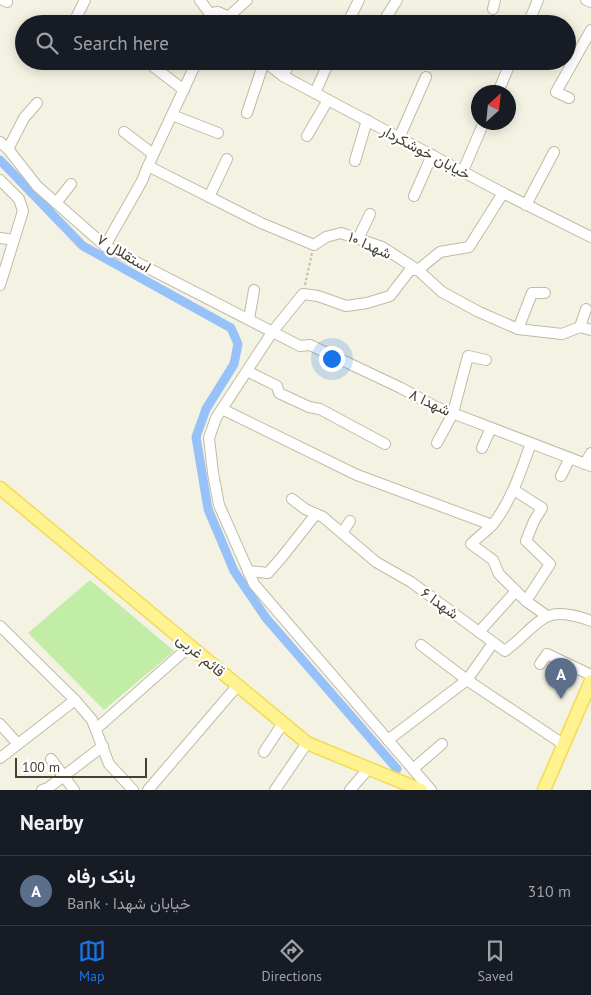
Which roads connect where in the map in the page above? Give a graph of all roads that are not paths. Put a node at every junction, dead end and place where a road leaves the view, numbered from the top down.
1 (85, 0) edge
2 (200, 0) edge
3 (247, 0) edge
4 (359, 0) edge
5 (397, 0) edge
6 (538, 0) edge
7 (586, 0) edge
8 (591, 2) edge
9 (78, 15) edge
10 (206, 15) edge
11 (214, 15) edge
12 (225, 15) edge
13 (233, 15) edge
14 (352, 15) edge
15 (388, 15) edge
16 (532, 15) edge
17 (591, 30) edge
18 (576, 57) edge
19 (158, 70) edge
20 (193, 70) edge
21 (261, 70) edge
22 (275, 70) edge
23 (286, 70) edge
24 (326, 70) edge
25 (507, 70) edge
26 (568, 70) edge
27 (283, 76) junction
28 (426, 77) dead end
29 (501, 85) edge
30 (184, 90) junction
31 (315, 93) junction
32 (569, 98) dead end
33 (328, 100) junction
34 (38, 103) dead end
35 (248, 114) dead end
36 (172, 115) junction
37 (367, 120) junction
38 (481, 130) edge
39 (124, 132) dead end
40 (218, 133) dead end
41 (307, 136) dead end
42 (399, 138) junction
43 (4, 145) edge
44 (554, 152) dead end
45 (154, 154) junction
46 (432, 155) junction
47 (227, 159) dead end
48 (355, 161) dead end
49 (148, 166) junction
50 (463, 172) junction
51 (0, 180) edge
52 (71, 184) dead end
53 (503, 193) junction
54 (414, 196) dead end
55 (209, 197) junction
56 (56, 203) junction
57 (526, 204) junction
58 (370, 214) dead end
59 (0, 238) edge
60 (591, 238) edge
61 (358, 239) junction
62 (14, 240) junction
63 (105, 246) junction
64 (418, 270) junction
65 (0, 285) edge
66 (254, 290) dead end
67 (545, 293) dead end
68 (586, 309) dead end
69 (249, 319) junction
70 (580, 326) junction
71 (518, 329) junction
72 (591, 330) edge
73 (272, 331) junction
74 (486, 360) dead end
75 (247, 371) junction
76 (222, 409) junction
77 (453, 413) junction
78 (491, 428) junction
79 (437, 443) dead end
80 (531, 443) junction
81 (385, 444) dead end
82 (482, 448) dead end
83 (591, 453) edge
84 (570, 458) junction
85 (588, 465) edge
86 (560, 476) dead end
87 (0, 488) edge
88 (514, 490) junction
89 (292, 498) dead end
90 (316, 514) junction
91 (350, 521) dead end
92 (492, 525) junction
93 (342, 534) junction
94 (248, 571) junction
95 (516, 591) junction
96 (526, 601) junction
97 (547, 616) junction
98 (591, 621) edge
99 (0, 626) edge
100 (479, 632) junction
101 (493, 642) junction
102 (421, 645) dead end
103 (190, 646) junction
104 (540, 664) dead end
105 (591, 674) edge
106 (466, 680) junction
107 (591, 681) edge
108 (238, 685) junction
109 (75, 700) junction
110 (587, 701) edge
111 (283, 723) junction
112 (0, 724) edge
113 (96, 728) junction
114 (388, 740) junction
115 (307, 743) junction
116 (18, 744) junction
117 (442, 744) dead end
118 (563, 744) junction
119 (103, 746) junction
120 (264, 752) dead end
121 (0, 758) edge
122 (51, 759) dead end
123 (369, 768) junction
124 (413, 769) junction
125 (63, 777) junction
126 (42, 790) edge
127 (74, 790) edge
128 (133, 790) edge
129 (148, 790) edge
130 (275, 790) edge
131 (350, 790) edge
132 (420, 790) edge
133 (430, 790) edge
134 (544, 790) edge

1 - 9 street
2 - 10 street
3 - 13 street
4 - 14 street
5 - 15 street
6 - 16 street
7 - 8 street
11 - 12 street
17 - 18 street
19 - 30 street
20 - 30 street
21 - 35 street
22 - 27 street, خیابان خوشکردار
23 - 27 street
24 - 31 street
25 - 29 street
26 - 32 street
27 - 31 street, خیابان خوشکردار
28 - 42 street
30 - 36 street
31 - 33 street, خیابان خوشکردار
33 - 37 street, خیابان خوشکردار
33 - 41 street
34 - 43 street
36 - 40 street
36 - 45 street
37 - 42 street, خیابان خوشکردار
37 - 48 street
38 - 50 street
39 - 45 street
42 - 46 street, خیابان خوشکردار
43 - 56 street, استقلال ۷
44 - 57 street
45 - 49 street
46 - 50 street, خیابان خوشکردار
46 - 54 street
47 - 55 street
49 - 55 street
49 - 63 street
50 - 53 street, خیابان خوشکردار
51 - 62 street
52 - 56 street
53 - 57 street, خیابان خوشکردار
53 - 64 street
55 - 61 street, شهدا ۱۰
56 - 63 street, استقلال ۷
57 - 60 street, خیابان خوشکردار
58 - 61 street
59 - 62 street
61 - 64 street, شهدا ۱۰
62 - 65 street
63 - 69 street, استقلال ۷
64 - 71 street, شهدا ۱۰
64 - 73 street
66 - 69 street
67 - 71 street
68 - 70 street
69 - 73 street, استقلال ۷
70 - 71 street, شهدا ۱۰
70 - 72 street
73 - 75 street
73 - 77 street, شهدا ۸
74 - 77 street
75 - 76 street
75 - 81 street
76 - 92 street
76 - 94 street
77 - 78 street, شهدا ۸
77 - 79 street
78 - 80 street, شهدا ۸
78 - 82 street
80 - 84 street, شهدا ۸
80 - 88 street
83 - 85 street
84 - 85 street, شهدا ۸
84 - 86 street
87 - 103 main road, قائم غربی
88 - 92 street
88 - 96 street
89 - 90 street, شهدا ۶
90 - 93 street, شهدا ۶
90 - 94 street
91 - 93 street
92 - 95 street
93 - 100 street, شهدا ۶
94 - 114 street
95 - 96 street
95 - 100 street
96 - 97 street
97 - 98 street
97 - 101 street, شهدا ۶
99 - 109 street
100 - 101 street, شهدا ۶
101 - 106 street
102 - 106 street
103 - 108 main road, قائم غربی
103 - 113 street
104 - 105 street
106 - 114 street
106 - 118 street
107 - 110 main road
108 - 111 main road, قائم غربی
108 - 129 street
109 - 113 street
109 - 116 street
110 - 118 main road
111 - 115 main road, قائم غربی
111 - 120 street
112 - 116 street
113 - 119 street
114 - 124 street
115 - 123 main road, قائم غربی
115 - 130 street
116 - 121 street
117 - 124 street
118 - 134 main road
119 - 125 street
119 - 128 street
122 - 125 street
123 - 131 street
123 - 132 main road, قائم غربی
124 - 133 street
125 - 126 street
125 - 127 street

